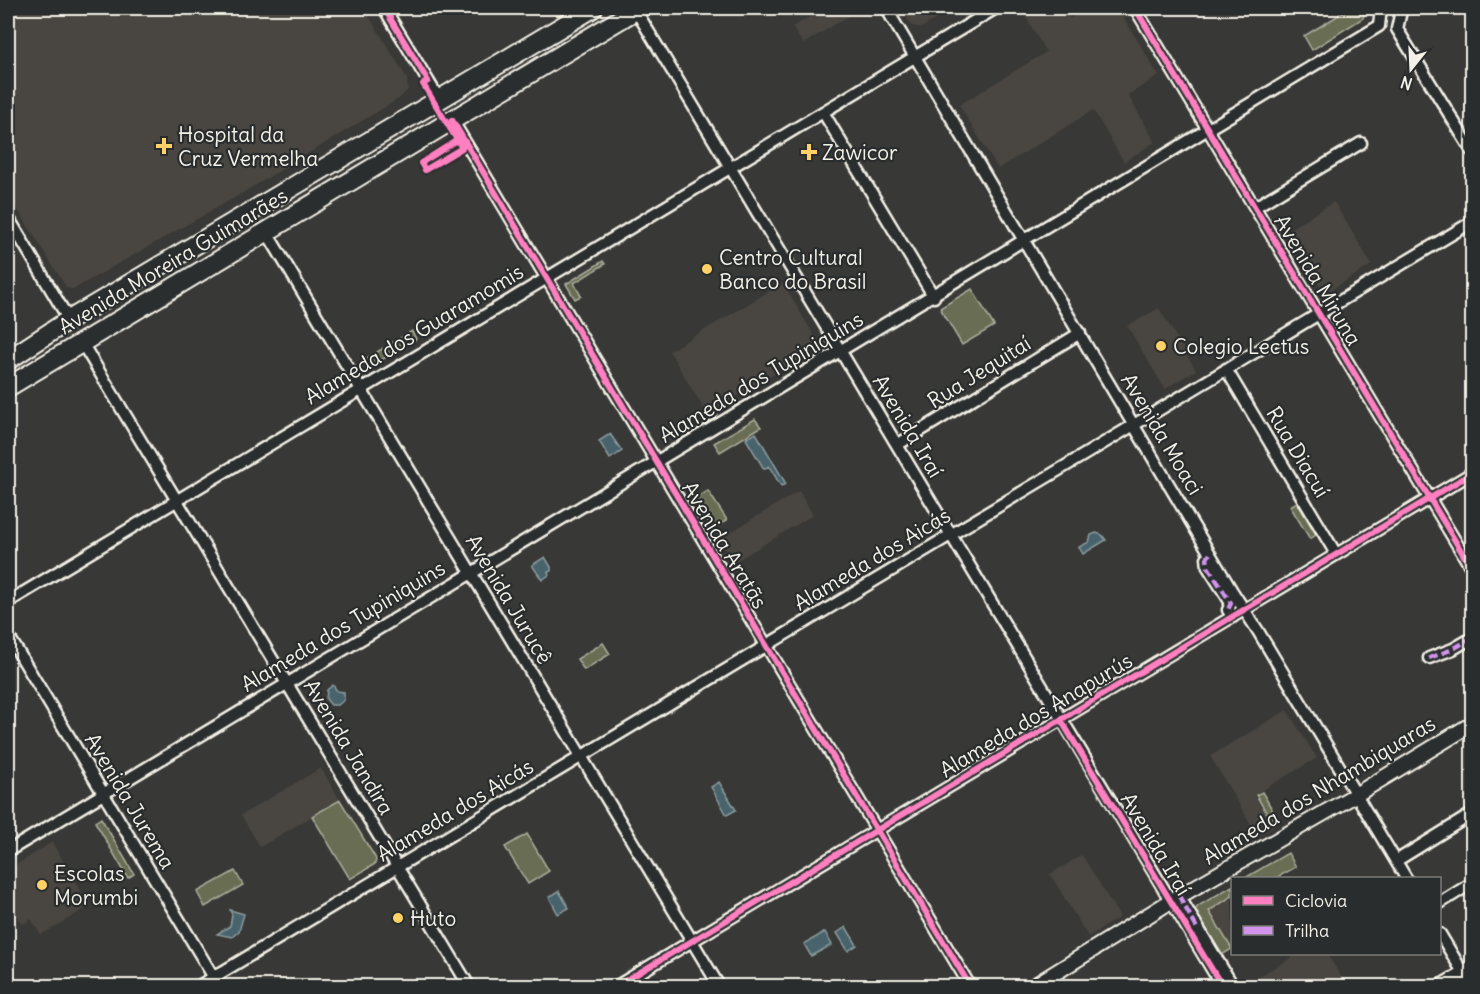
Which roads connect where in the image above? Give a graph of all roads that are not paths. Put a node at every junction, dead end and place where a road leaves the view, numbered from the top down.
1 (384, 8) edge
2 (594, 8) edge
3 (637, 8) edge
4 (886, 8) edge
5 (996, 8) edge
6 (1135, 8) edge
7 (1381, 8) edge
8 (1399, 9) edge
9 (1379, 26) junction
10 (1397, 29) junction
11 (915, 57) junction
12 (439, 99) junction
13 (824, 112) junction
14 (452, 120) junction
15 (1209, 130) junction
16 (1361, 143) dead end
17 (1473, 151) edge
18 (730, 167) junction
19 (1255, 207) junction
20 (8, 217) edge
21 (1473, 222) edge
22 (266, 231) junction
23 (1025, 241) junction
24 (546, 279) junction
25 (934, 297) junction
26 (1319, 314) junction
27 (69, 320) junction
28 (1080, 333) junction
29 (82, 343) junction
30 (841, 352) junction
31 (8, 360) edge
32 (1226, 369) junction
33 (8, 387) edge
34 (361, 388) junction
35 (1134, 426) junction
36 (897, 445) junction
37 (655, 462) junction
38 (1473, 473) edge
39 (1430, 498) junction
40 (176, 500) junction
41 (950, 535) junction
42 (1210, 554) junction
43 (1336, 555) junction
44 (1473, 569) edge
45 (470, 572) junction
46 (8, 602) edge
47 (1244, 610) junction
48 (1233, 616) junction
49 (8, 635) edge
50 (1473, 638) edge
51 (766, 646) junction
52 (1429, 658) dead end
53 (287, 682) junction
54 (1061, 720) junction
55 (1473, 724) edge
56 (582, 757) junction
57 (104, 794) junction
58 (1357, 794) junction
59 (1473, 814) edge
60 (877, 830) junction
61 (8, 851) edge
62 (1396, 861) junction
63 (398, 867) junction
64 (1405, 877) edge
65 (1473, 884) edge
66 (1175, 899) junction
67 (1441, 902) edge
68 (1441, 935) edge
69 (692, 941) junction
70 (1469, 977) edge
71 (217, 982) edge
72 (199, 987) edge
73 (469, 987) edge
74 (617, 987) edge
75 (720, 987) edge
76 (970, 987) edge
77 (1034, 987) edge
78 (1222, 987) edge
79 (1233, 987) edge
80 (1445, 987) edge

1 - 12 street
2 - 12 highway, Avenida Moreira Guimarães
3 - 14 highway, Avenida Moreira Guimarães
3 - 18 street, Avenida Iraí
4 - 11 street, Avenida Moaci
5 - 11 street, Alameda dos Guaramomis
6 - 15 street, Avenida Miruna
7 - 9 street
8 - 10 street
9 - 10 street
9 - 15 street, Alameda dos Tupiniquins
10 - 17 street
11 - 13 street, Alameda dos Guaramomis
11 - 23 street, Avenida Moaci
12 - 27 highway, Avenida Moreira Guimarães
13 - 18 street, Alameda dos Guaramomis
13 - 25 street
14 - 22 highway, Avenida Moreira Guimarães
14 - 24 street, Avenida Aratãs
15 - 19 street, Avenida Miruna
15 - 23 street, Alameda dos Tupiniquins
16 - 19 street
18 - 24 street, Alameda dos Guaramomis
18 - 30 street, Avenida Iraí
19 - 26 street, Avenida Miruna
20 - 27 street
21 - 26 street, Alameda dos Aicás
22 - 29 highway, Avenida Moreira Guimarães
22 - 34 street, Avenida Jurucê
23 - 25 street, Alameda dos Tupiniquins
23 - 28 street, Avenida Moaci
24 - 34 street, Alameda dos Guaramomis
24 - 37 street, Avenida Aratãs
25 - 30 street, Alameda dos Tupiniquins
26 - 32 street, Alameda dos Aicás
26 - 39 street, Avenida Miruna
27 - 31 highway, Avenida Moreira Guimarães
28 - 35 street, Avenida Moaci
28 - 36 street, Rua Jequitaí
29 - 33 highway, Avenida Moreira Guimarães
29 - 40 street, Avenida Jandira
30 - 36 street, Avenida Iraí
30 - 37 street, Alameda dos Tupiniquins
32 - 35 street, Alameda dos Aicás
32 - 43 street, Rua Diacuí
34 - 40 street, Alameda dos Guaramomis
34 - 45 street, Avenida Jurucê
35 - 41 street, Alameda dos Aicás
35 - 42 street, Avenida Moaci
36 - 41 street, Avenida Iraí
37 - 45 street, Alameda dos Tupiniquins
37 - 51 street, Avenida Aratãs
38 - 39 street, Alameda dos Anapurús
39 - 43 street, Alameda dos Anapurús
39 - 44 street, Avenida Miruna
40 - 46 street, Alameda dos Guaramomis
40 - 53 street, Avenida Jandira
41 - 51 street, Alameda dos Aicás
41 - 54 street, Avenida Iraí
42 - 47 street, Avenida Moaci
42 - 48 street
43 - 47 street, Alameda dos Anapurús
45 - 53 street, Alameda dos Tupiniquins
45 - 56 street, Avenida Jurucê
47 - 48 street, Alameda dos Anapurús
47 - 58 street, Avenida Moaci
48 - 54 street, Alameda dos Anapurús
49 - 57 street, Avenida Jurema
50 - 52 street
51 - 56 street, Alameda dos Aicás
51 - 60 street, Avenida Aratãs
53 - 57 street, Alameda dos Tupiniquins
53 - 63 street, Avenida Jandira
54 - 60 street, Alameda dos Anapurús
54 - 66 street, Avenida Iraí
55 - 58 street, Alameda dos Nhambiquaras
56 - 63 street, Alameda dos Aicás
56 - 69 street, Avenida Jurucê
57 - 61 street, Alameda dos Tupiniquins
57 - 71 street, Avenida Jurema
58 - 62 street, Avenida Moaci
58 - 66 street, Alameda dos Nhambiquaras
59 - 62 street
60 - 69 street, Alameda dos Anapurús
60 - 76 street, Avenida Aratãs
62 - 64 street, Avenida Moaci
63 - 71 street, Alameda dos Aicás
63 - 73 street, Avenida Jandira
65 - 67 street
66 - 77 street, Alameda dos Nhambiquaras
66 - 78 street, Avenida Iraí
66 - 79 street
68 - 70 street
69 - 74 street, Alameda dos Anapurús
69 - 75 street, Avenida Jurucê
70 - 80 main road
71 - 72 street, Alameda dos Aicás

